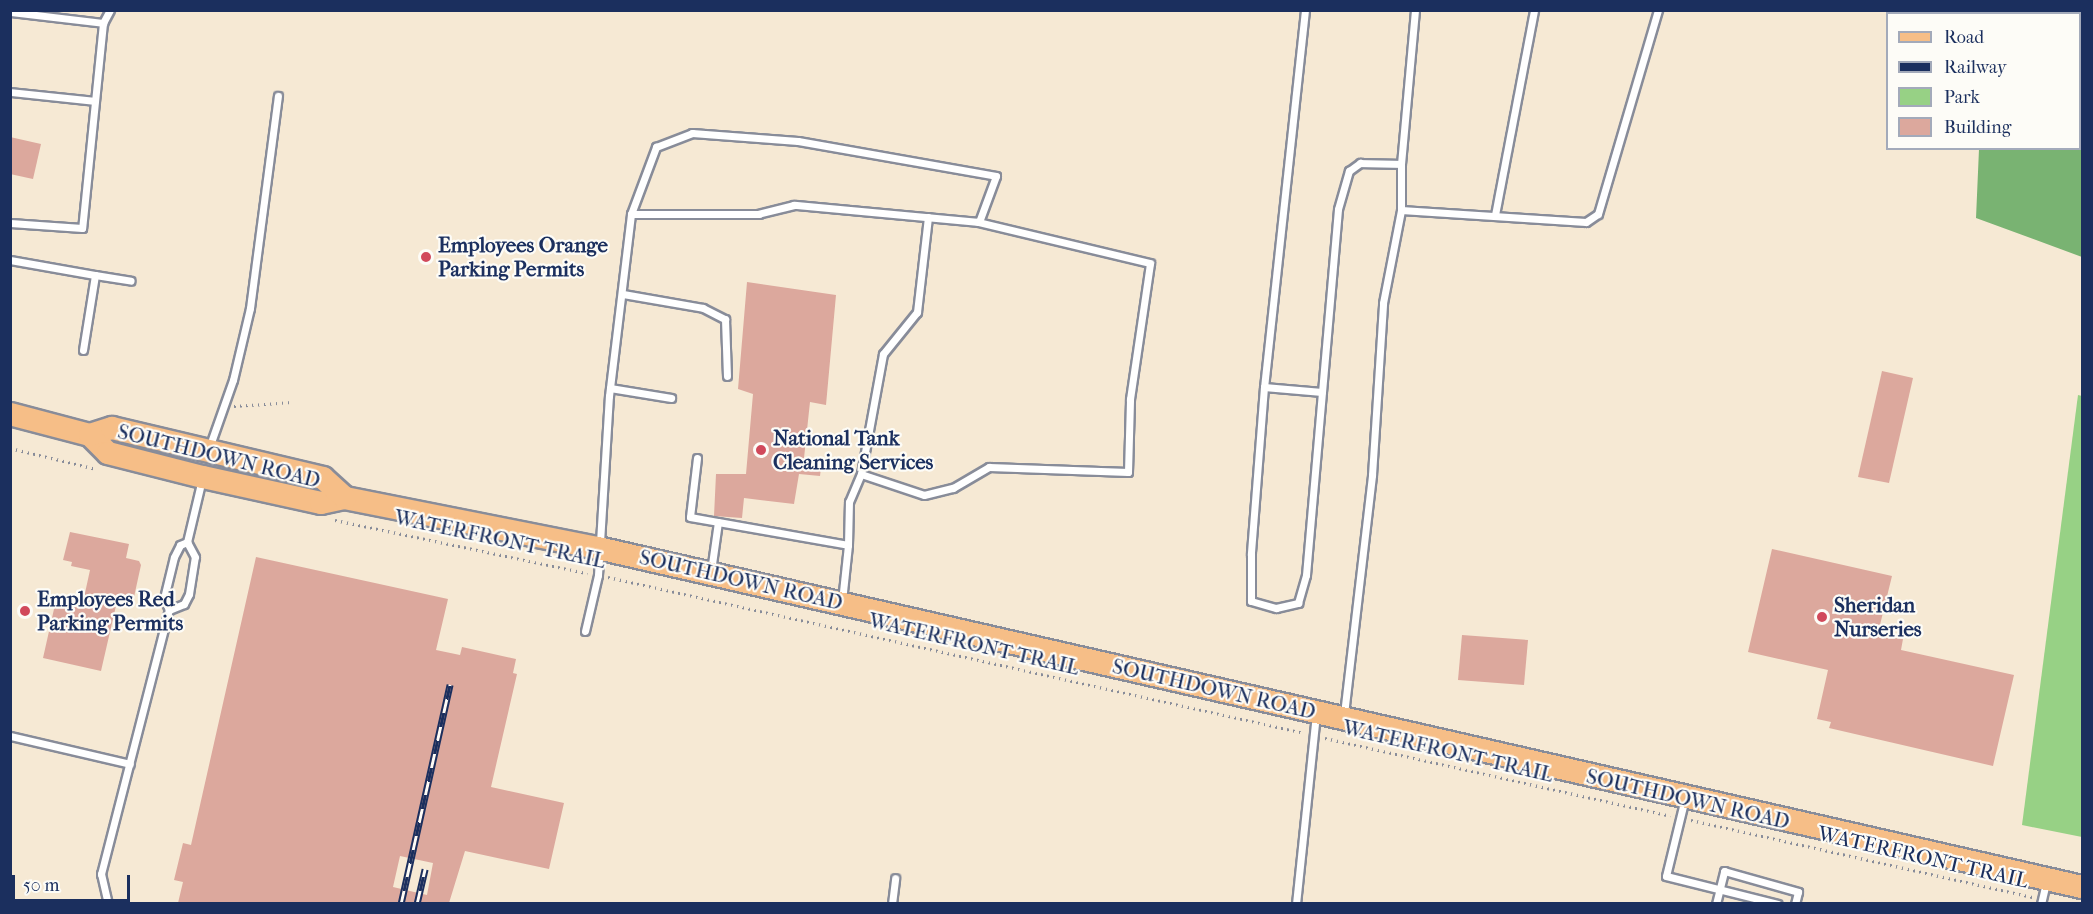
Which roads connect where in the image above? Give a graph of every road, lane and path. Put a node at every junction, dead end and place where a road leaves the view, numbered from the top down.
1 (110, 10) edge
2 (1305, 10) edge
3 (1415, 10) edge
4 (1534, 10) edge
5 (1658, 10) edge
6 (10, 12) edge
7 (103, 23) junction
8 (10, 92) edge
9 (278, 96) dead end
10 (95, 101) junction
11 (1401, 164) junction
12 (1401, 210) junction
13 (631, 214) junction
14 (1495, 215) junction
15 (928, 217) junction
16 (978, 222) junction
17 (10, 223) edge
18 (10, 260) edge
19 (95, 275) junction
20 (131, 281) dead end
21 (623, 294) junction
22 (83, 350) dead end
23 (727, 376) dead end
24 (1264, 387) junction
25 (610, 388) junction
26 (1322, 392) junction
27 (671, 398) dead end
28 (292, 402) dead end
29 (224, 406) junction
30 (10, 414) edge
31 (90, 435) junction
32 (10, 448) edge
33 (208, 452) junction
34 (698, 458) dead end
35 (101, 470) dead end
36 (861, 474) junction
37 (202, 477) junction
38 (345, 498) junction
39 (331, 519) dead end
40 (718, 522) junction
41 (187, 542) junction
42 (848, 545) junction
43 (598, 548) junction
44 (710, 573) junction
45 (598, 575) junction
46 (842, 603) junction
47 (169, 610) junction
48 (585, 630) dead end
49 (1316, 713) junction
50 (1343, 719) junction
51 (1313, 735) junction
52 (10, 736) edge
53 (129, 764) junction
54 (1683, 808) junction
55 (895, 878) dead end
56 (2082, 887) edge
57 (1720, 889) junction
58 (2043, 894) edge
59 (108, 903) edge
60 (891, 903) edge
61 (1296, 903) edge
62 (1719, 903) edge
63 (1778, 903) edge
64 (1795, 903) edge

1 - 7 lane
2 - 24 lane
3 - 11 lane
4 - 14 lane
5 - 14 lane
6 - 7 lane
7 - 10 lane
8 - 10 lane
9 - 29 lane
10 - 17 lane
11 - 12 lane
11 - 26 lane
12 - 14 lane
12 - 50 lane
13 - 15 lane
13 - 16 lane
13 - 21 lane
15 - 16 lane
15 - 36 lane
16 - 36 lane
18 - 19 lane
19 - 20 lane
19 - 22 lane
21 - 23 lane
21 - 25 lane
24 - 26 lane
24 - 26 lane
25 - 27 lane
25 - 43 lane
28 - 29 path
29 - 33 lane
30 - 31 main road, SOUTHDOWN ROAD
31 - 33 main road, SOUTHDOWN ROAD
31 - 37 main road, SOUTHDOWN ROAD
32 - 35 path
33 - 37 main road
33 - 38 main road, SOUTHDOWN ROAD
34 - 40 lane
36 - 42 lane
37 - 38 main road, SOUTHDOWN ROAD
37 - 41 lane
38 - 43 main road, SOUTHDOWN ROAD
39 - 45 path, WATERFRONT TRAIL
40 - 42 lane
40 - 44 lane
41 - 47 lane
41 - 47 lane
42 - 46 lane
43 - 44 main road, SOUTHDOWN ROAD
43 - 45 lane
44 - 46 main road, SOUTHDOWN ROAD
45 - 48 lane
45 - 51 path, WATERFRONT TRAIL
46 - 49 main road, SOUTHDOWN ROAD
47 - 53 lane
49 - 50 main road, SOUTHDOWN ROAD
49 - 51 lane
50 - 54 main road, SOUTHDOWN ROAD
51 - 54 path, WATERFRONT TRAIL
51 - 61 lane
52 - 53 lane
53 - 59 lane
54 - 57 lane
54 - 58 main road, SOUTHDOWN ROAD
54 - 58 path, WATERFRONT TRAIL
55 - 60 lane
56 - 58 main road, SOUTHDOWN ROAD
57 - 62 lane
57 - 63 lane
57 - 64 lane

